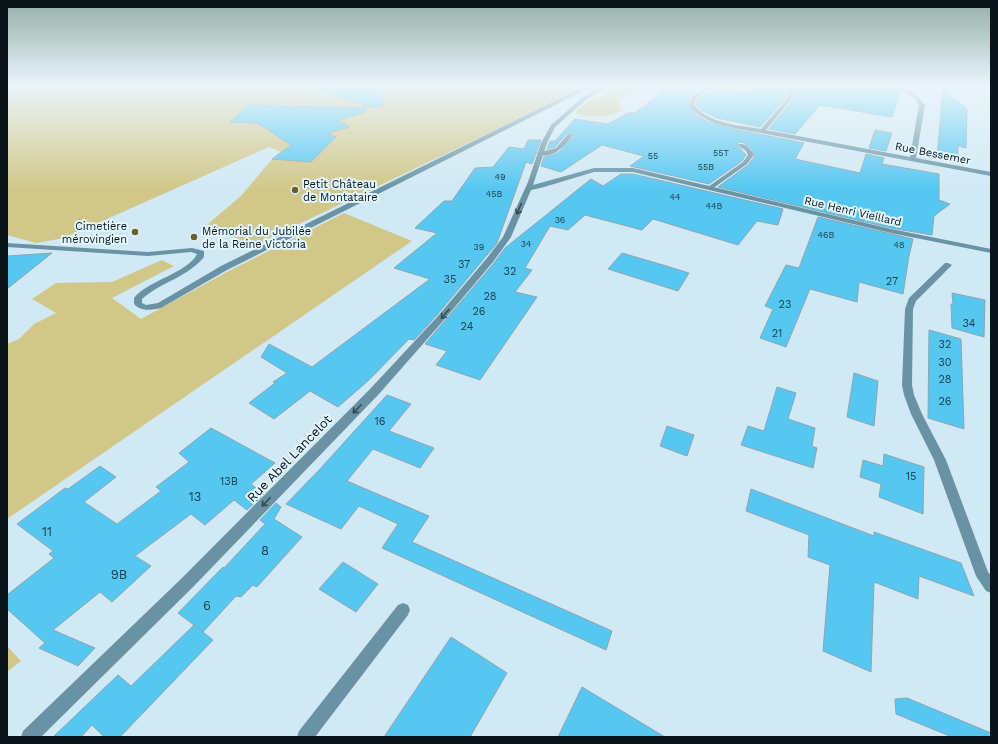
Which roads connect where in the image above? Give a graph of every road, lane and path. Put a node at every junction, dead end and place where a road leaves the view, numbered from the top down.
1 (519, 121) edge
2 (559, 121) edge
3 (714, 121) edge
4 (771, 121) edge
5 (919, 121) edge
6 (762, 131) junction
7 (570, 135) dead end
8 (741, 145) dead end
9 (540, 153) junction
10 (913, 159) junction
11 (991, 174) edge
12 (528, 188) junction
13 (710, 188) junction
14 (7, 245) edge
15 (991, 251) edge
16 (948, 265) dead end
17 (991, 586) edge
18 (403, 610) dead end
19 (29, 737) edge
20 (305, 737) edge

1 - 14 street
2 - 9 street, Rue Abel Lancelot
3 - 6 street, Rue Bessemer
4 - 6 street
5 - 10 street
6 - 10 street, Rue Bessemer
7 - 9 street
8 - 13 street
9 - 12 street, Rue Abel Lancelot
10 - 11 street, Rue Bessemer
12 - 13 street, Rue Henri Vieillard
12 -> 19 street, Rue Abel Lancelot
13 - 15 street, Rue Henri Vieillard
16 - 17 street
18 - 20 street

